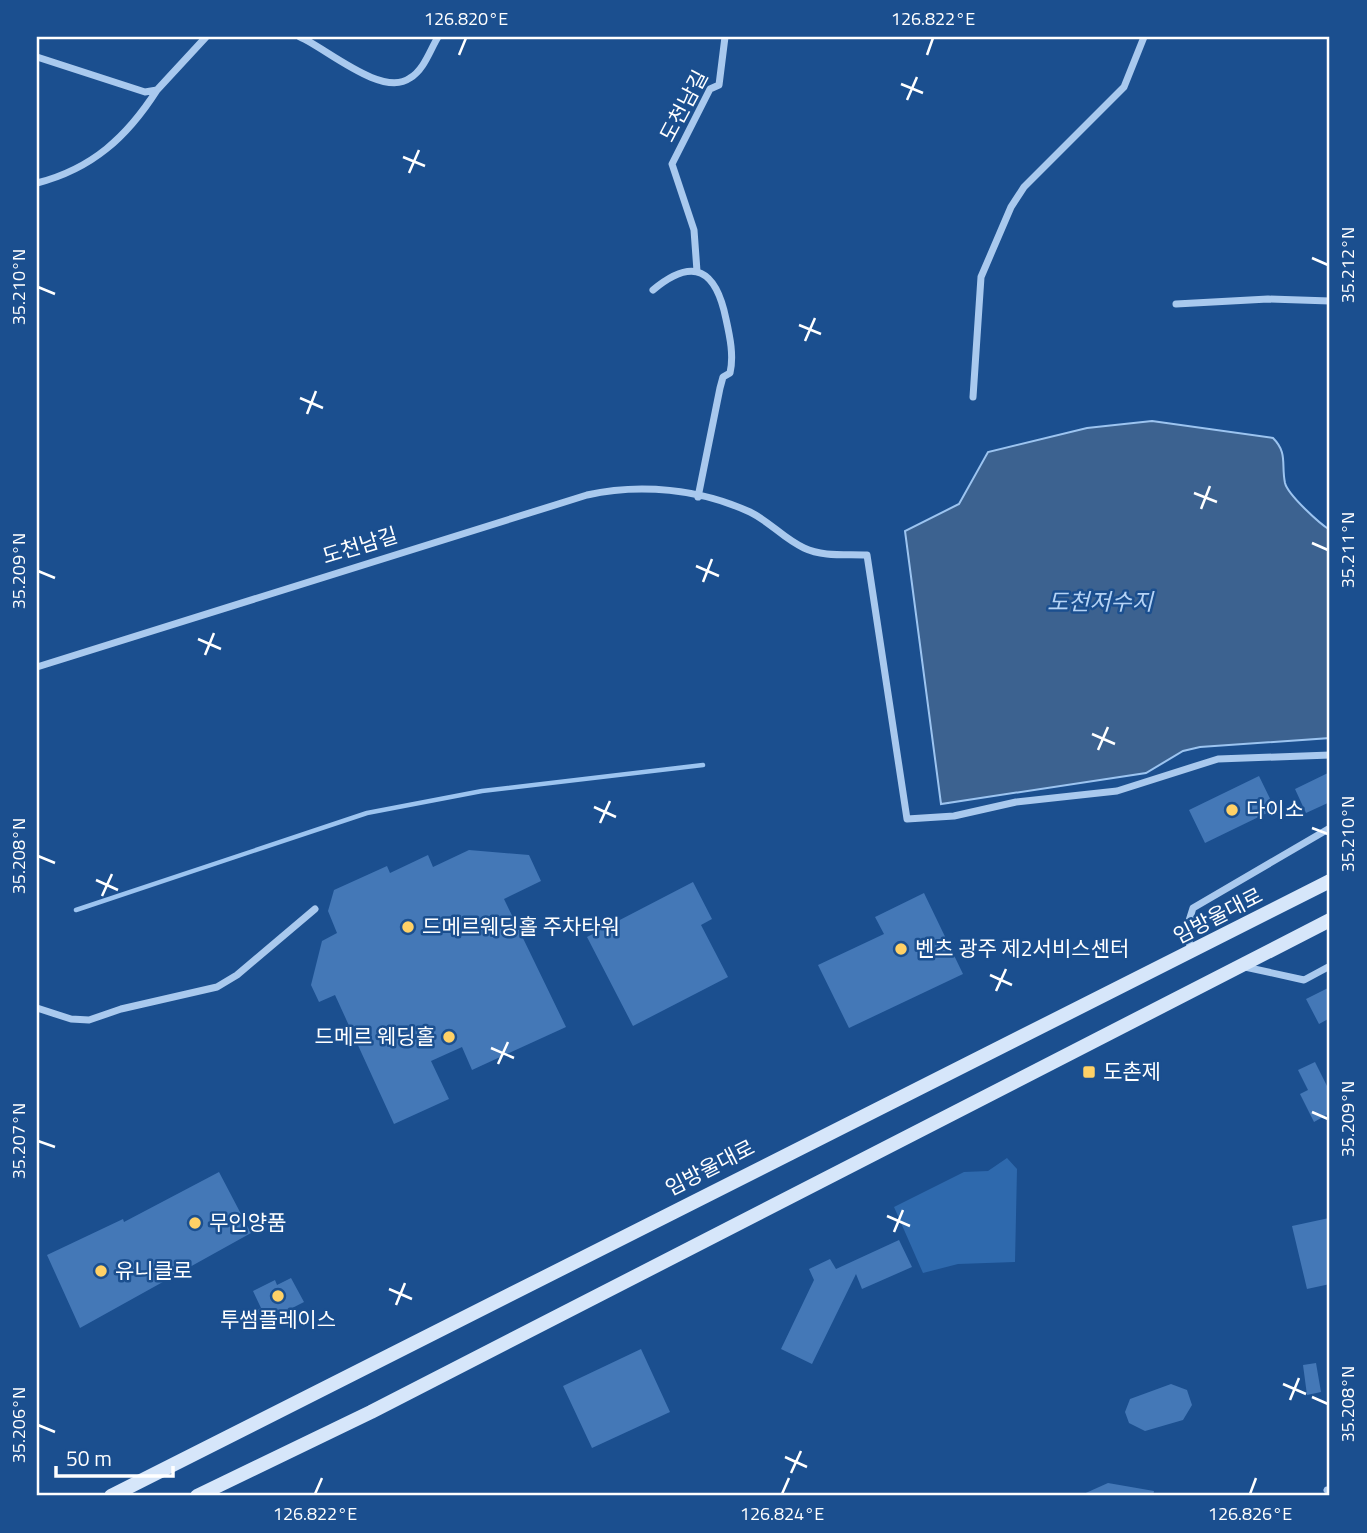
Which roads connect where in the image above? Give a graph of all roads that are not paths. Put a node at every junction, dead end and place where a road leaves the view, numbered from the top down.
1 (206, 37) edge
2 (300, 37) edge
3 (438, 37) edge
4 (725, 37) edge
5 (1144, 37) edge
6 (37, 57) edge
7 (157, 90) junction
8 (37, 183) edge
9 (697, 271) junction
10 (653, 290) dead end
11 (1330, 301) edge
12 (1176, 304) dead end
13 (973, 397) dead end
14 (698, 497) junction
15 (37, 667) edge
16 (1330, 755) edge
17 (1330, 828) edge
18 (1330, 881) edge
19 (315, 909) dead end
20 (1330, 920) edge
21 (1191, 954) junction
22 (1240, 966) junction
23 (1330, 966) edge
24 (37, 1008) edge
25 (111, 1496) edge
26 (197, 1496) edge

1 - 7 street
2 - 3 street
4 - 9 street, 도천남길
5 - 13 street
6 - 7 street
7 - 8 street
9 - 10 street
9 - 14 street
11 - 12 street
14 - 15 street, 도천남길
14 - 16 street, 도천남길
17 - 21 street
18 - 21 main road, 임방울대로
19 - 24 street
20 - 22 main road
21 - 25 main road, 임방울대로
22 - 23 street
22 - 26 main road

